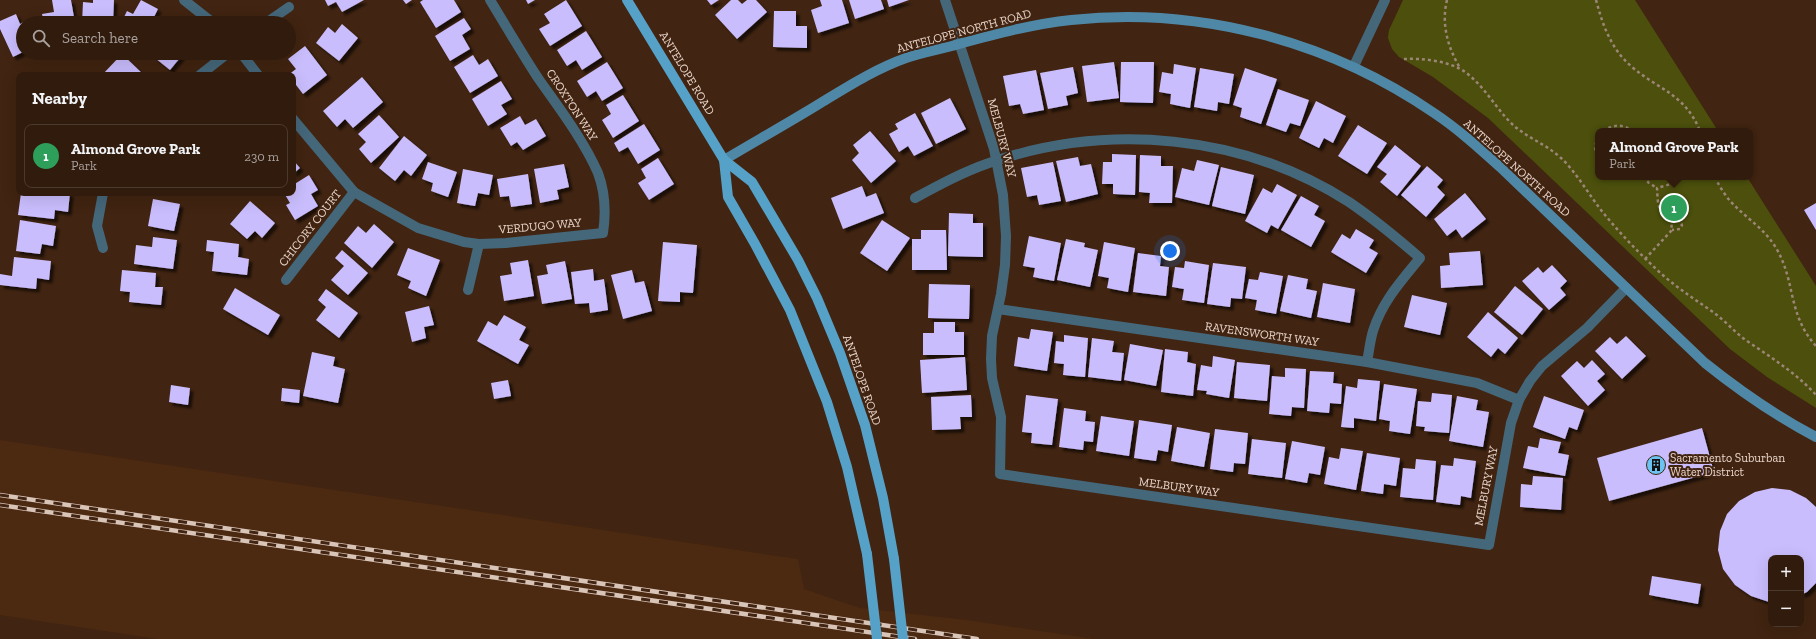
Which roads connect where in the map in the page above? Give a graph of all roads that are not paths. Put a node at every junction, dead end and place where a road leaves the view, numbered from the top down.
1 (184, 0) edge
2 (490, 0) edge
3 (627, 0) edge
4 (945, 0) edge
5 (1386, 0) edge
6 (289, 7) dead end
7 (204, 16) edge
8 (276, 16) edge
9 (960, 44) junction
10 (219, 60) edge
11 (246, 60) edge
12 (1354, 66) junction
13 (204, 72) edge
14 (256, 72) edge
15 (296, 122) edge
16 (724, 160) junction
17 (997, 160) junction
18 (354, 192) junction
19 (102, 196) edge
20 (915, 198) dead end
21 (603, 233) joint
22 (479, 244) junction
23 (103, 248) dead end
24 (286, 280) dead end
25 (1626, 288) junction
26 (468, 290) dead end
27 (998, 309) junction
28 (1367, 362) junction
29 (1519, 400) junction
30 (1816, 437) edge
31 (877, 639) edge
32 (903, 639) edge

1 - 7 street
2 - 21 street, CROXTON WAY
3 - 16 main road, ANTELOPE ROAD
4 - 9 street, MELBURY WAY
5 - 12 street
6 - 8 street
9 - 12 main road, ANTELOPE NORTH ROAD
9 - 16 main road, ANTELOPE NORTH ROAD
9 - 17 street, MELBURY WAY
10 - 13 street
11 - 14 street
12 - 25 main road, ANTELOPE NORTH ROAD
15 - 18 street, VERDUGO WAY
16 - 31 main road, ANTELOPE ROAD, bridge
16 - 32 main road, ANTELOPE ROAD, bridge
17 - 20 street
17 - 27 street, MELBURY WAY
17 - 28 street
18 - 22 street, VERDUGO WAY
18 - 24 street, CHICORY COURT
19 - 23 street
21 - 22 street, VERDUGO WAY
22 - 26 street
25 - 29 street, MELBURY WAY
25 - 30 main road, ANTELOPE NORTH ROAD
27 - 28 street, RAVENSWORTH WAY
27 - 29 street, MELBURY WAY
28 - 29 street, RAVENSWORTH WAY

